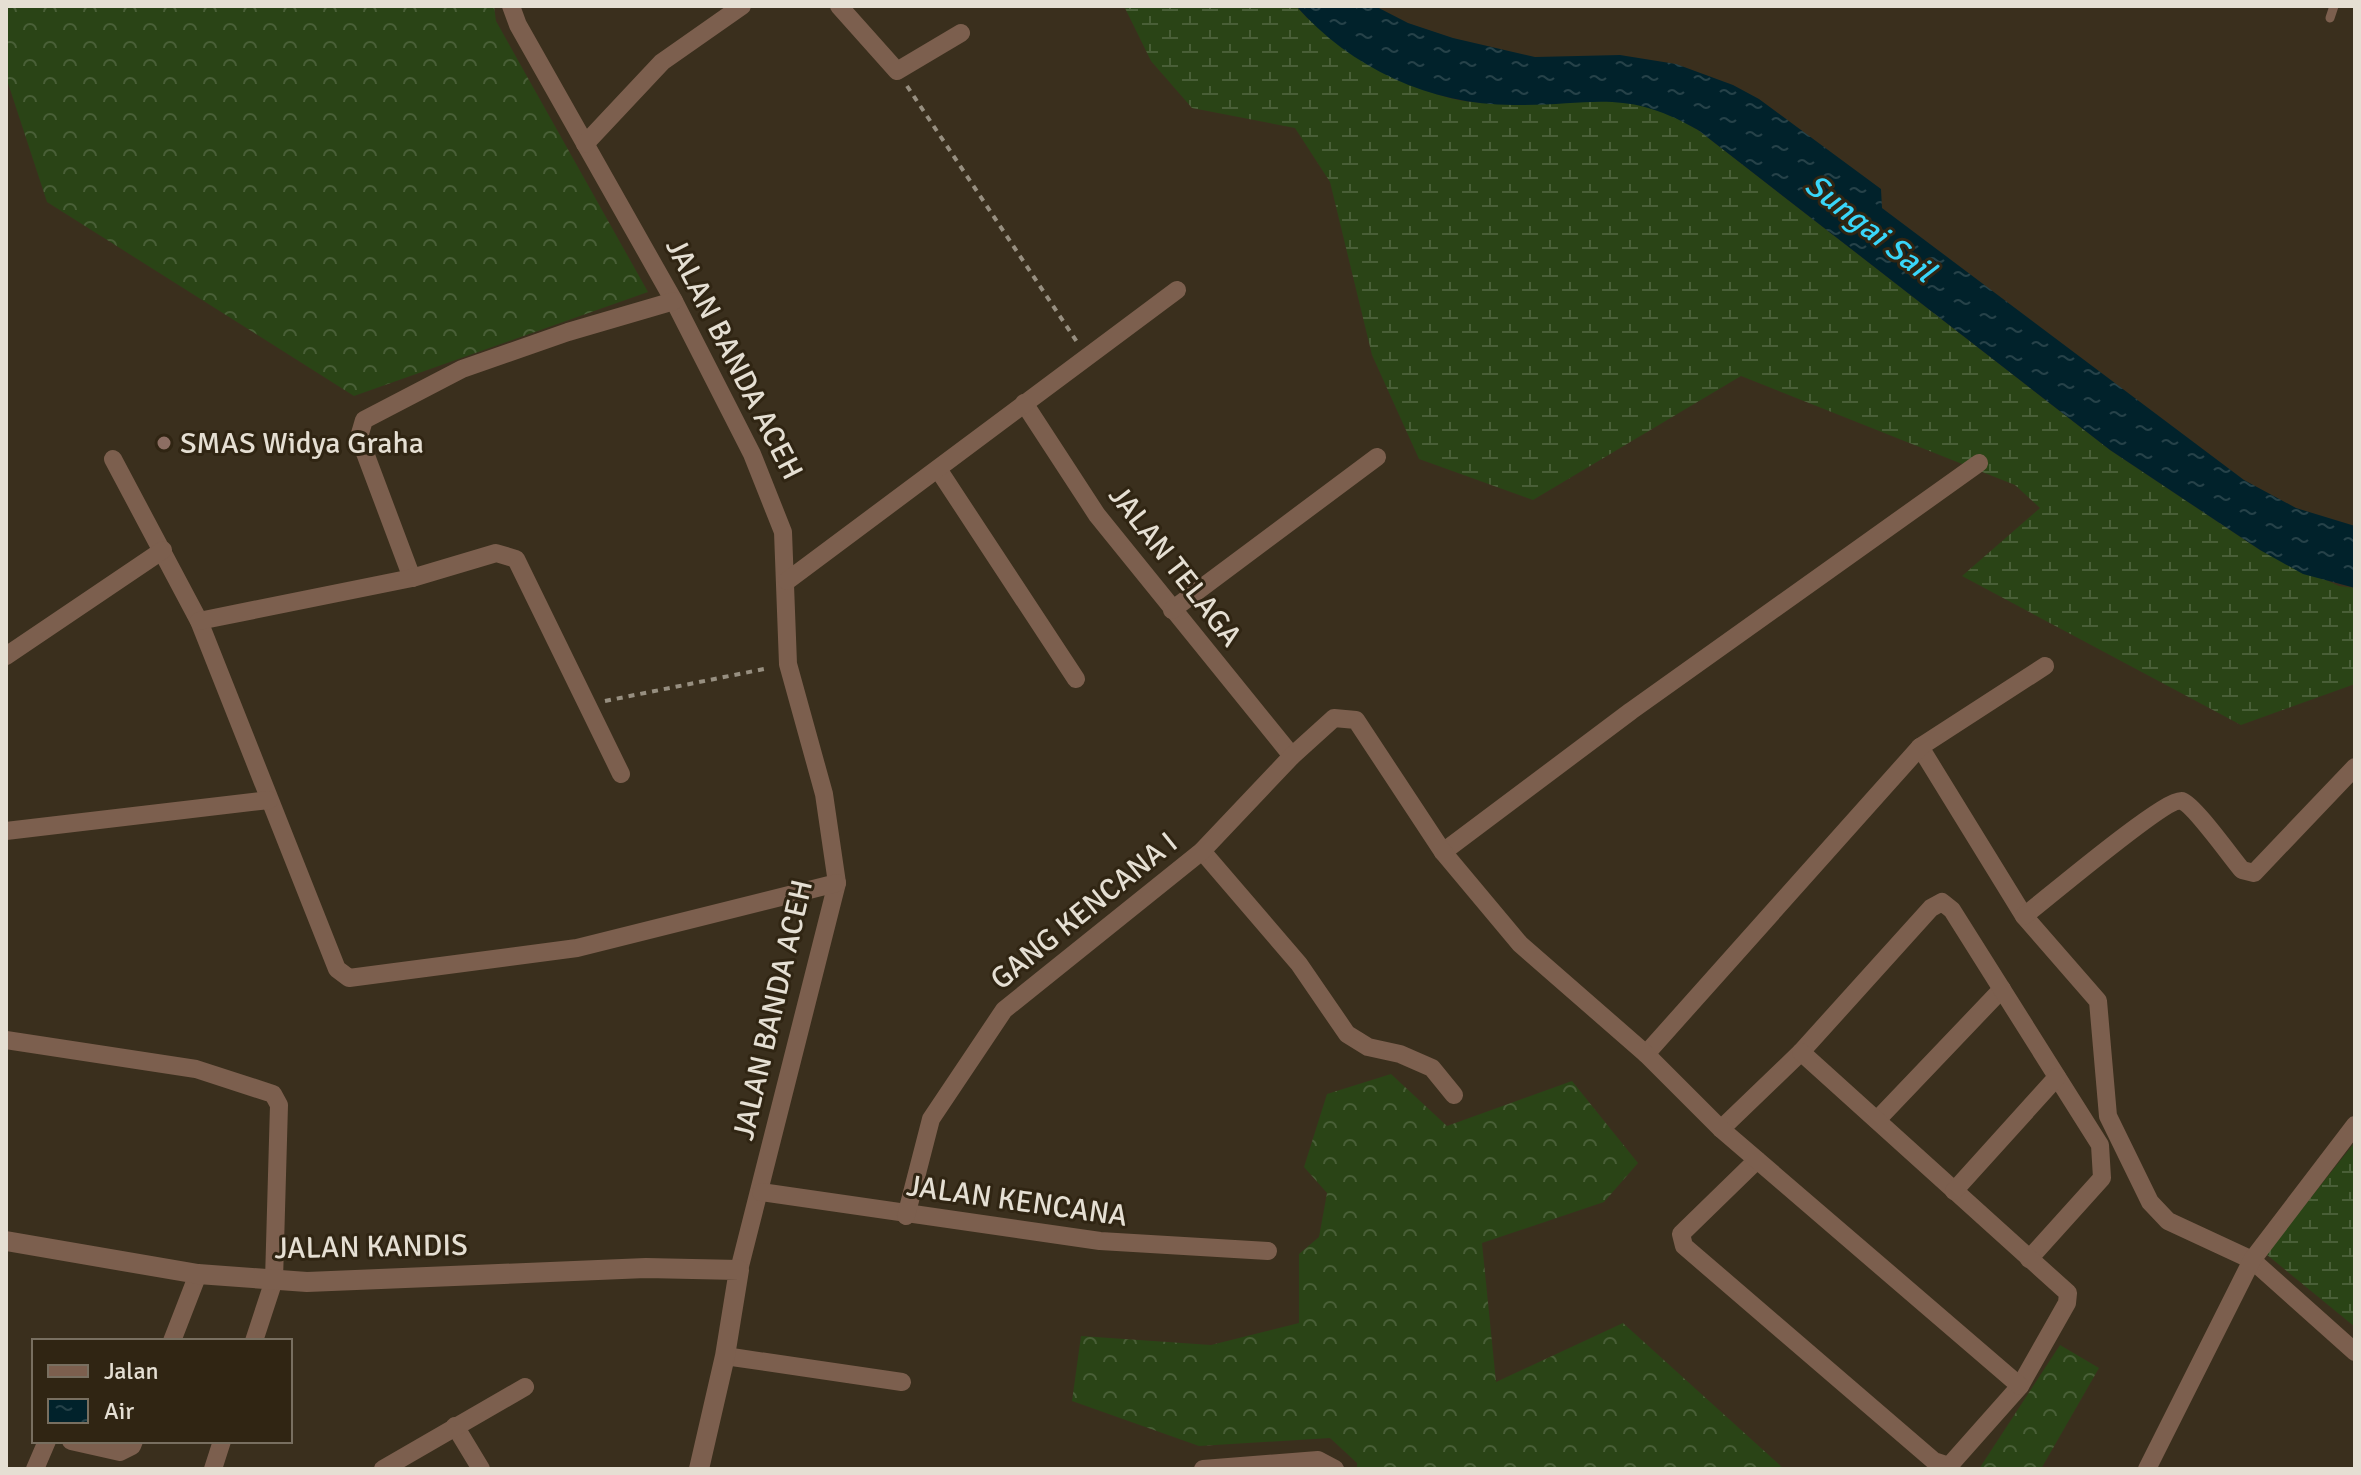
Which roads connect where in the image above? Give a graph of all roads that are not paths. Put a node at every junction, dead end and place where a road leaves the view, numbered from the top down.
1 (511, 6) edge
2 (742, 6) edge
3 (839, 6) edge
4 (2334, 6) edge
5 (2330, 18) dead end
6 (961, 33) dead end
7 (585, 144) junction
8 (1177, 290) dead end
9 (674, 301) junction
10 (1024, 403) junction
11 (1377, 457) dead end
12 (113, 459) dead end
13 (1979, 463) dead end
14 (938, 469) junction
15 (163, 550) junction
16 (412, 578) junction
17 (787, 581) junction
18 (1172, 610) junction
19 (199, 621) junction
20 (6, 656) edge
21 (2045, 666) dead end
22 (1076, 679) dead end
23 (1920, 747) junction
24 (1292, 756) junction
25 (2355, 767) edge
26 (621, 774) dead end
27 (269, 800) junction
28 (6, 831) edge
29 (1202, 851) junction
30 (1443, 852) junction
31 (837, 883) junction
32 (2024, 916) junction
33 (2002, 989) junction
34 (6, 1040) edge
35 (1801, 1052) junction
36 (1646, 1054) junction
37 (2057, 1077) junction
38 (1454, 1095) dead end
39 (1877, 1120) junction
40 (2355, 1125) edge
41 (1721, 1129) junction
42 (1757, 1160) junction
43 (1954, 1191) junction
44 (761, 1192) junction
45 (906, 1216) junction
46 (6, 1241) edge
47 (1268, 1251) dead end
48 (2029, 1259) junction
49 (2252, 1260) junction
50 (739, 1270) junction
51 (198, 1274) junction
52 (274, 1280) junction
53 (173, 1339) edge
54 (255, 1339) edge
55 (2355, 1352) edge
56 (725, 1356) junction
57 (902, 1382) dead end
58 (2020, 1386) junction
59 (525, 1387) dead end
60 (455, 1426) junction
61 (46, 1443) edge
62 (80, 1443) edge
63 (133, 1443) edge
64 (221, 1443) edge
65 (35, 1469) edge
66 (213, 1469) edge
67 (383, 1469) edge
68 (481, 1469) edge
69 (699, 1469) edge
70 (1203, 1469) edge
71 (1335, 1469) edge
72 (2147, 1469) edge

1 - 7 street, JALAN BANDA ACEH
2 - 7 street
3 - 6 street
4 - 5 lane
7 - 9 street, JALAN BANDA ACEH
8 - 10 street
9 - 16 street
9 - 17 street, JALAN BANDA ACEH
10 - 14 street
10 - 18 street, JALAN TELAGA
11 - 18 street
12 - 15 street
13 - 30 street
14 - 17 street
14 - 22 street
15 - 19 street
15 - 20 street
16 - 19 street
16 - 26 street
17 - 31 street, JALAN BANDA ACEH
18 - 24 street, JALAN TELAGA
19 - 27 street
21 - 23 street
23 - 32 street
23 - 36 street
24 - 29 street, GANG KENCANA I
24 - 30 street, GANG KENCANA I
25 - 32 street
27 - 28 street
27 - 31 street
29 - 38 street
29 - 45 street, GANG KENCANA I
30 - 36 street
31 - 44 street, JALAN BANDA ACEH
32 - 49 street
33 - 35 street
33 - 37 street
33 - 39 street
34 - 52 street
35 - 39 street
35 - 41 street
36 - 41 street
37 - 43 street
37 - 48 street
39 - 43 street
40 - 49 street
41 - 42 street
42 - 58 street
42 - 58 street
43 - 48 street
44 - 45 street, JALAN KENCANA
44 - 50 street, JALAN BANDA ACEH
45 - 47 street, JALAN KENCANA
46 - 51 street, JALAN KANDIS
48 - 58 street
49 - 55 street
49 - 72 street
50 - 52 street, JALAN KANDIS
50 - 56 street, JALAN BANDA ACEH
51 - 52 street, JALAN KANDIS
51 - 53 street
52 - 54 street
56 - 57 street
56 - 69 street, JALAN BANDA ACEH
59 - 60 street
60 - 67 street
60 - 68 street
61 - 65 street
62 - 63 street
64 - 66 street
70 - 71 street

